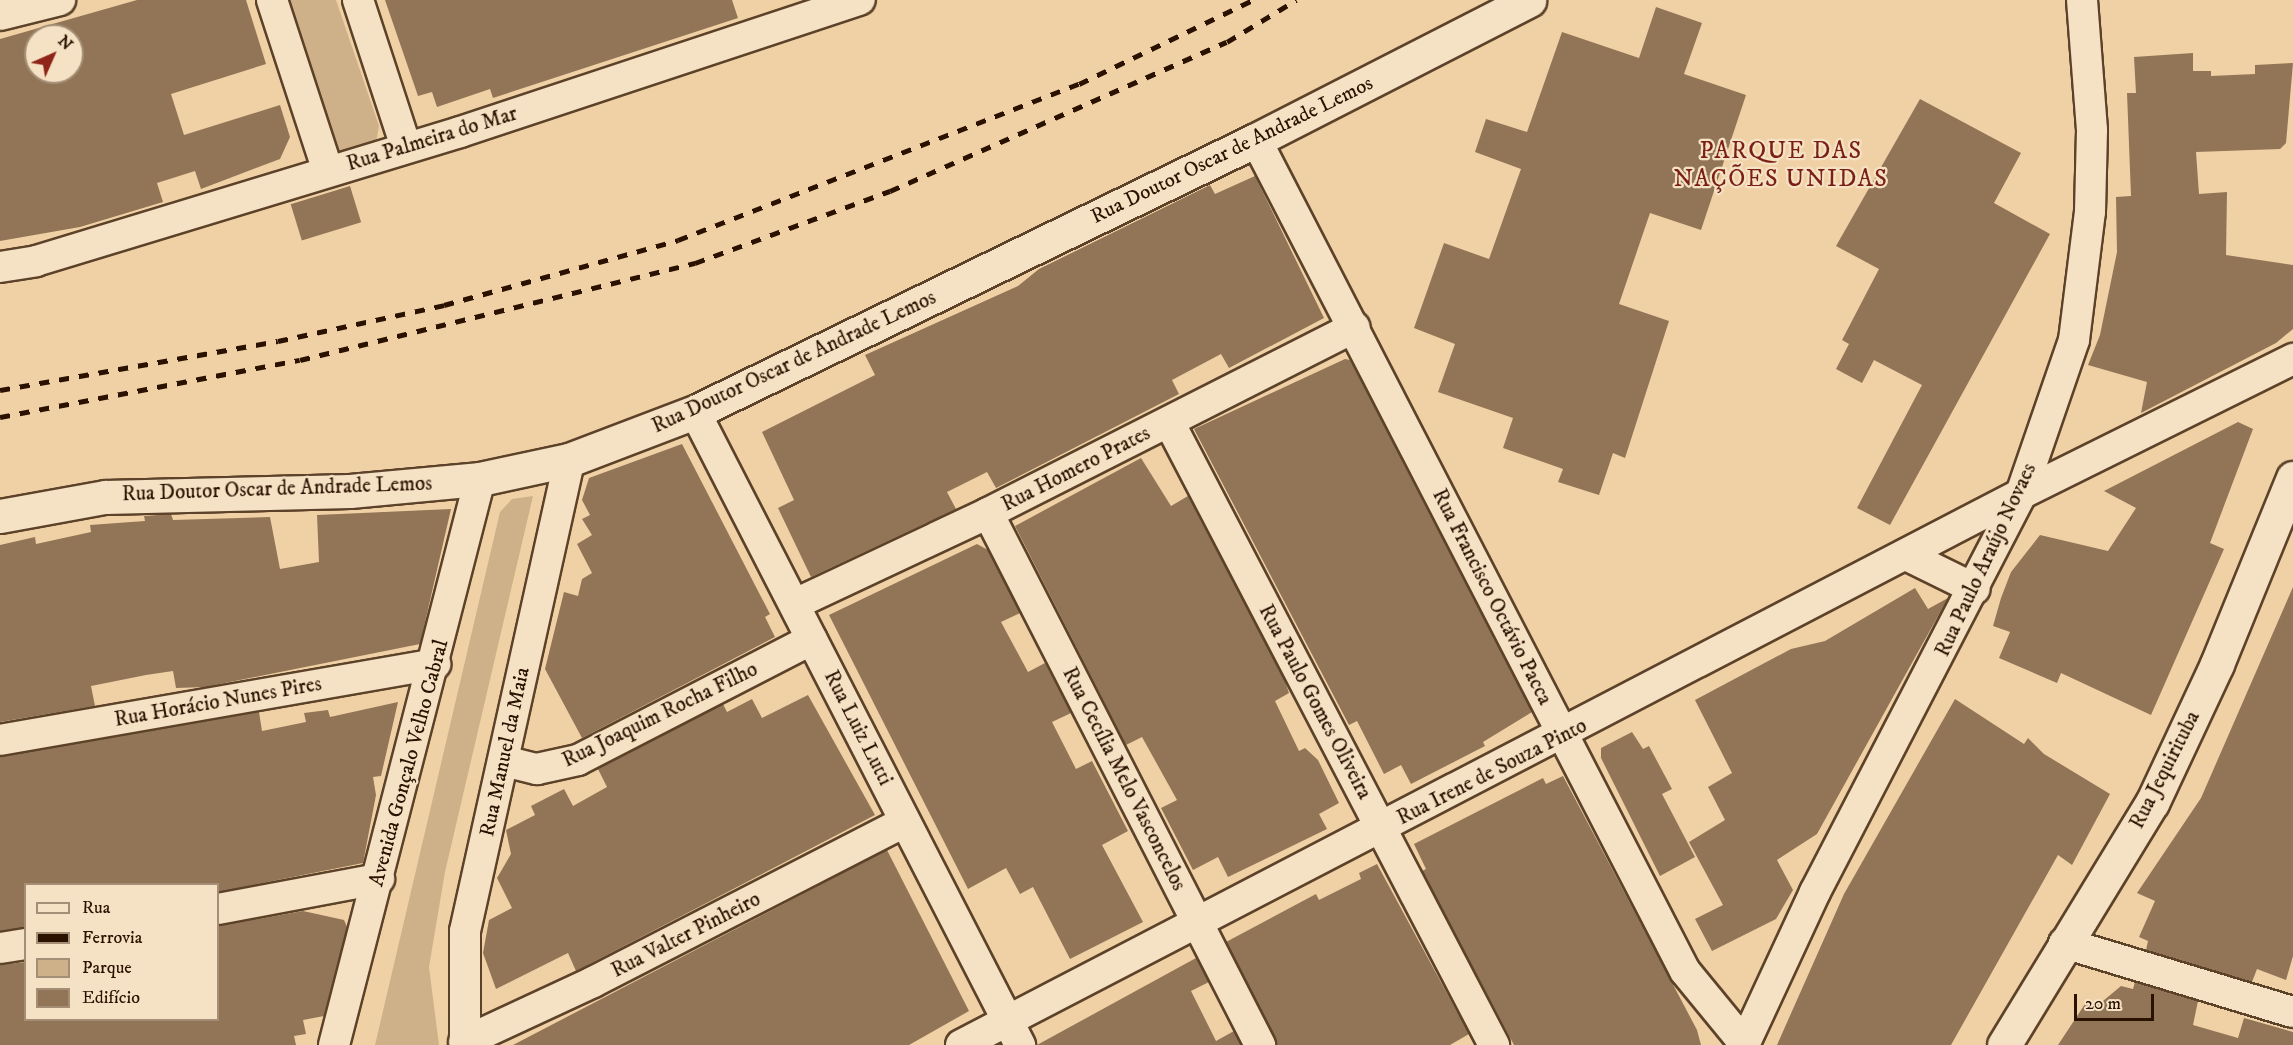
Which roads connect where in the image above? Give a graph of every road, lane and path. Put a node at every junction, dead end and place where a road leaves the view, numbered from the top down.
1 (60, 0) edge
2 (272, 0) edge
3 (358, 0) edge
4 (860, 0) edge
5 (1529, 0) edge
6 (2082, 0) edge
7 (0, 15) edge
8 (1256, 140) junction
9 (406, 147) junction
10 (328, 171) junction
11 (0, 267) edge
12 (1354, 327) junction
13 (2293, 359) edge
14 (695, 412) junction
15 (1169, 422) junction
16 (569, 460) junction
17 (2293, 478) edge
18 (480, 479) junction
19 (2021, 494) junction
20 (988, 513) junction
21 (0, 516) edge
22 (1910, 557) junction
23 (1975, 589) junction
24 (795, 604) junction
25 (812, 639) junction
26 (435, 664) junction
27 (1563, 735) junction
28 (0, 740) edge
29 (504, 761) junction
30 (904, 822) junction
31 (1382, 829) junction
32 (379, 879) junction
33 (219, 909) edge
34 (1198, 924) junction
35 (2064, 943) junction
36 (24, 944) edge
37 (0, 948) edge
38 (2293, 1012) edge
39 (1013, 1033) edge
40 (465, 1044) edge
41 (1744, 1044) edge
42 (334, 1045) edge
43 (961, 1045) edge
44 (1260, 1045) edge
45 (1494, 1045) edge
46 (2004, 1045) edge

1 - 7 street
2 - 10 street
3 - 9 street
4 - 9 street, Rua Palmeira do Mar
5 - 8 street, Rua Doutor Oscar de Andrade Lemos
6 - 19 street, Rua Paulo Araújo Novaes
8 - 12 street, Rua Francisco Octávio Pacca
8 - 14 street, Rua Doutor Oscar de Andrade Lemos
9 - 10 street, Rua Palmeira do Mar
10 - 11 street, Rua Palmeira do Mar
12 - 15 street, Rua Homero Prates
12 - 27 street, Rua Francisco Octávio Pacca
13 - 19 street, Rua Irene de Souza Pinto
14 - 16 street, Rua Doutor Oscar de Andrade Lemos
14 - 24 street, Rua Luiz Lutti
15 - 20 street, Rua Homero Prates
15 - 31 street, Rua Paulo Gomes Oliveira
16 - 18 street, Rua Doutor Oscar de Andrade Lemos
16 - 29 street, Rua Manuel da Maia
17 - 35 street, Rua Jequirituba
18 - 21 street, Rua Doutor Oscar de Andrade Lemos
18 - 26 street, Avenida Gonçalo Velho Cabral
19 - 22 street, Rua Irene de Souza Pinto
19 - 23 street, Rua Paulo Araújo Novaes
20 - 24 street, Rua Homero Prates
20 - 34 street, Rua Cecília Melo Vasconcelos
22 - 23 street
22 - 27 street, Rua Irene de Souza Pinto
23 - 41 street, Rua Paulo Araújo Novaes
24 - 25 street, Rua Luiz Lutti
25 - 29 street, Rua Joaquim Rocha Filho
25 - 30 street, Rua Luiz Lutti
26 - 28 street, Rua Horácio Nunes Pires
26 - 32 street, Avenida Gonçalo Velho Cabral
27 - 31 street, Rua Irene de Souza Pinto
27 - 41 street, Rua Francisco Octávio Pacca
29 - 40 street, Rua Manuel da Maia
30 - 39 street, Rua Luiz Lutti
30 - 40 street, Rua Valter Pinheiro
31 - 34 street, Rua Irene de Souza Pinto
31 - 45 street, Rua Paulo Gomes Oliveira
32 - 33 street
32 - 42 street, Avenida Gonçalo Velho Cabral
34 - 39 street, Rua Irene de Souza Pinto
34 - 44 street, Rua Cecília Melo Vasconcelos
35 - 38 street
35 - 46 street, Rua Jequirituba
36 - 37 street
39 - 43 street, Rua Irene de Souza Pinto

